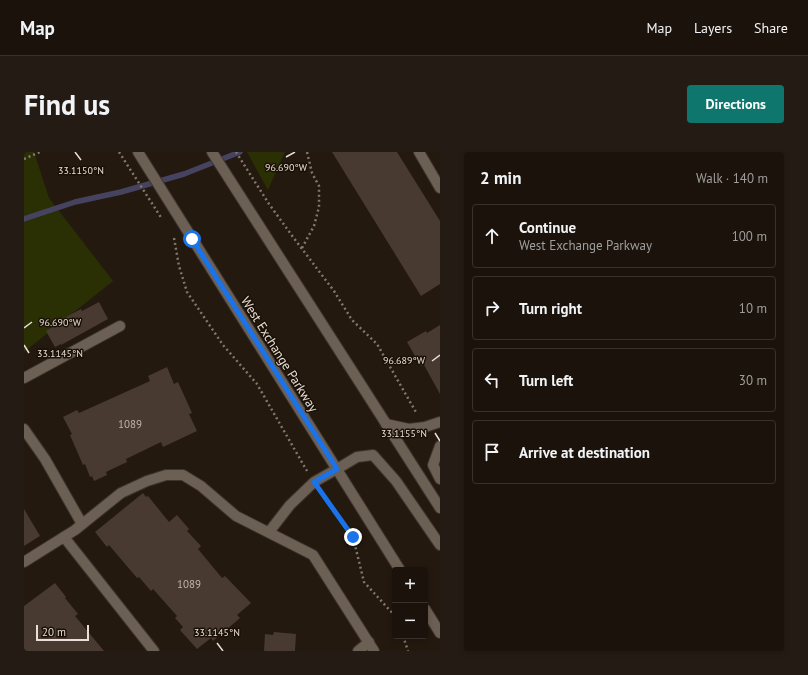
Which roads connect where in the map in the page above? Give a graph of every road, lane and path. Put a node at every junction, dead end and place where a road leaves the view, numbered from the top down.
1 (40, 152) edge
2 (119, 152) edge
3 (138, 152) edge
4 (212, 152) edge
5 (236, 152) edge
6 (307, 152) edge
7 (419, 152) edge
8 (24, 159) edge
9 (440, 188) edge
10 (163, 221) dead end
11 (171, 234) dead end
12 (302, 248) junction
13 (120, 326) dead end
14 (24, 378) edge
15 (440, 422) edge
16 (386, 424) junction
17 (425, 427) junction
18 (24, 429) edge
19 (440, 446) edge
20 (337, 469) junction
21 (440, 479) edge
22 (314, 482) junction
23 (440, 508) edge
24 (82, 524) junction
25 (269, 532) junction
26 (64, 537) junction
27 (440, 545) edge
28 (24, 562) edge
29 (398, 567) edge
30 (392, 613) edge
31 (428, 614) edge
32 (440, 633) edge
33 (404, 639) edge
34 (371, 646) edge
35 (154, 651) edge
36 (358, 651) edge
37 (408, 651) edge

1 - 8 path
2 - 10 path
3 - 20 main road, West Exchange Parkway
4 - 16 main road
5 - 12 path
6 - 12 path
7 - 9 main road
11 - 22 path
12 - 17 path
13 - 14 main road
15 - 17 main road
16 - 17 main road
16 - 23 main road
18 - 24 main road
19 - 21 main road
20 - 22 main road
20 - 27 main road
20 - 29 main road, West Exchange Parkway
22 - 25 main road
22 - 30 path
24 - 25 main road
24 - 26 main road
25 - 34 main road
26 - 28 main road
26 - 35 main road
31 - 32 main road
33 - 37 path
34 - 36 main road

